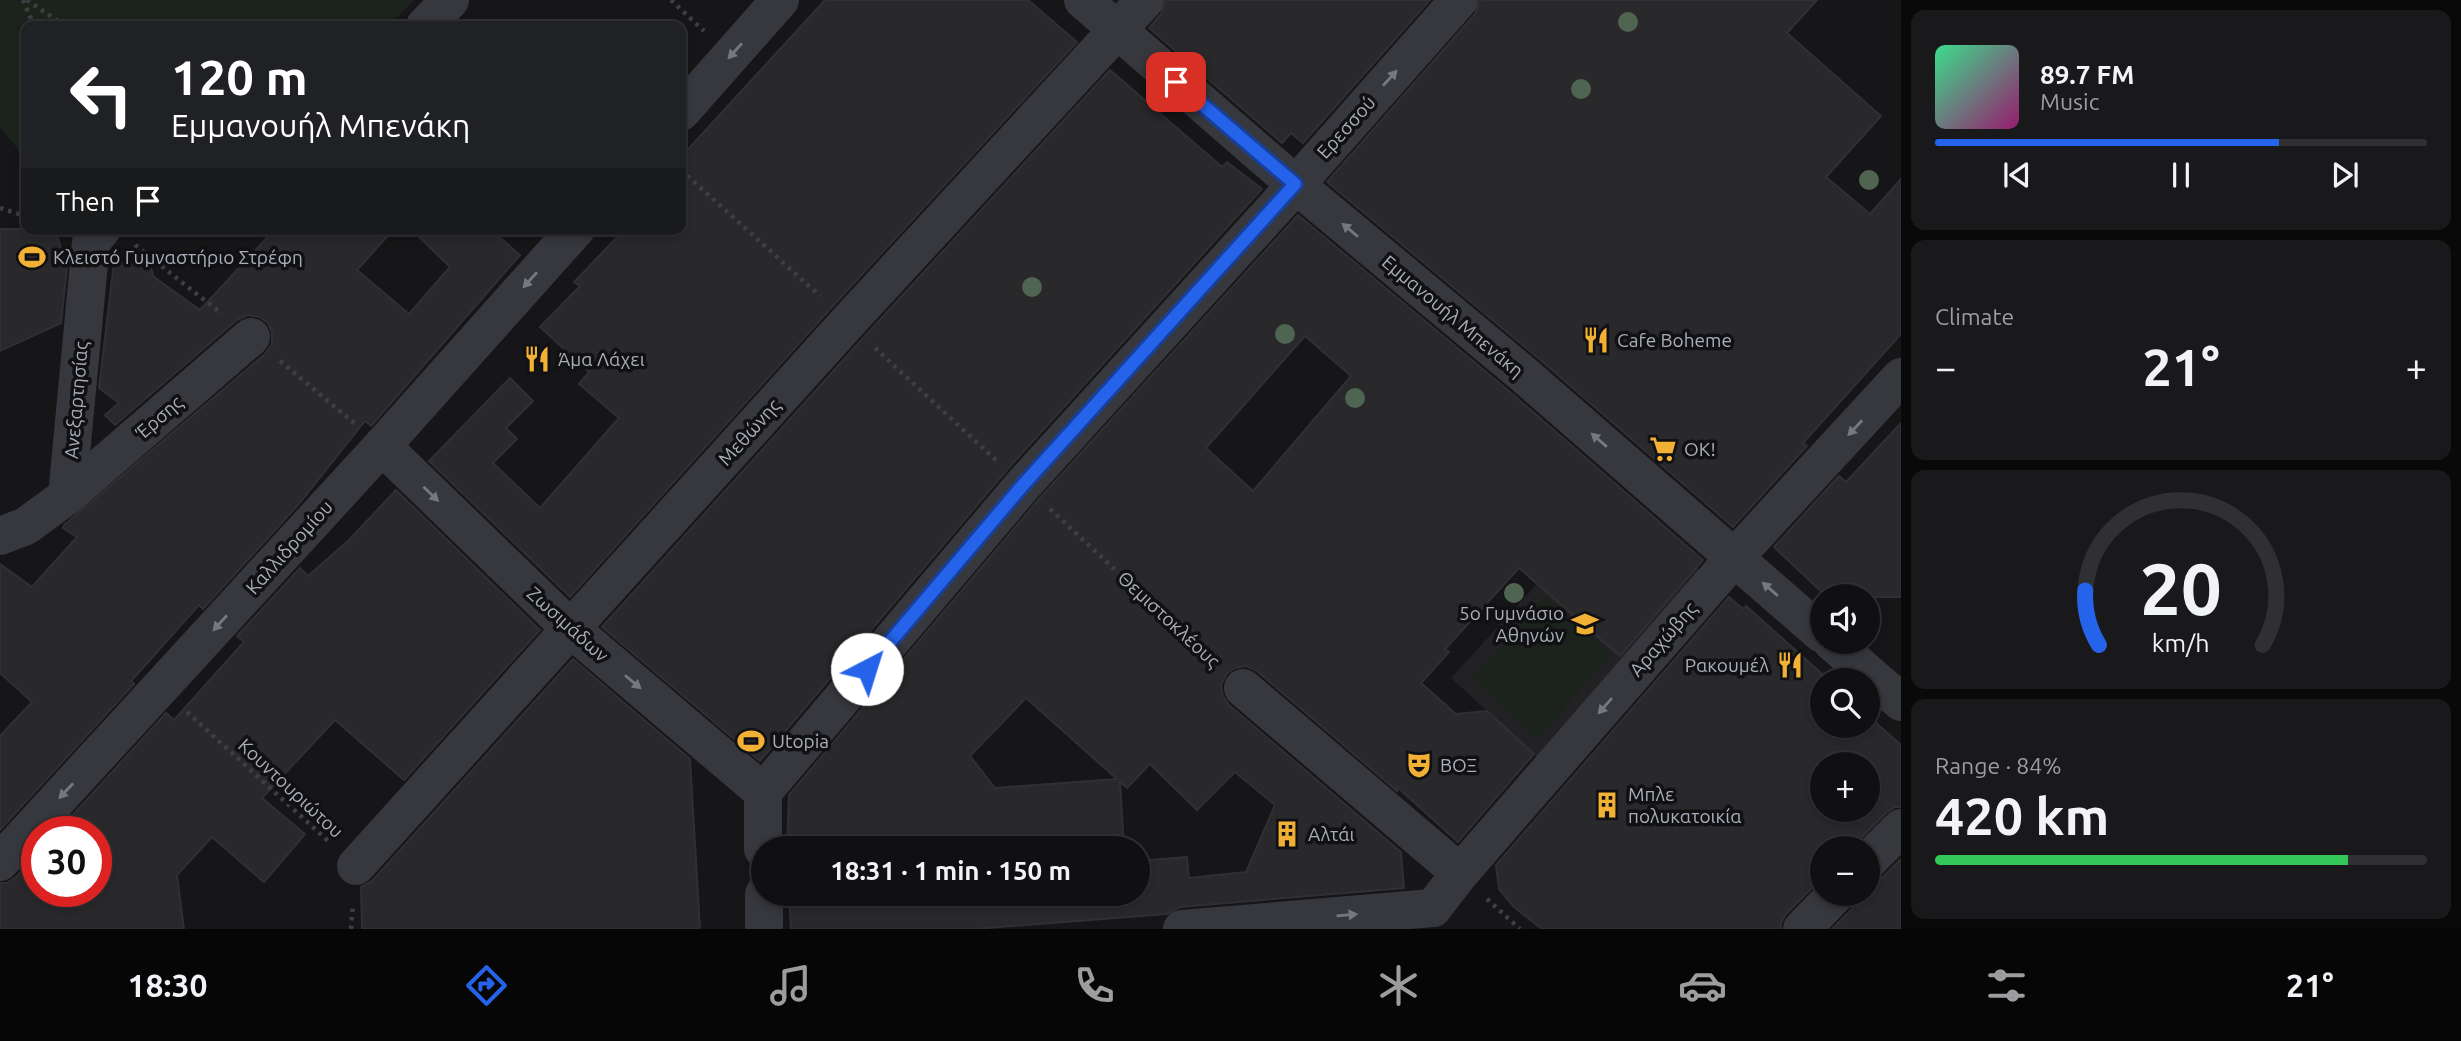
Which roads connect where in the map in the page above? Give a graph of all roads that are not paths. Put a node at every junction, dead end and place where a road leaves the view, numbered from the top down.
1 (450, 0) edge
2 (780, 0) edge
3 (1083, 0) edge
4 (1145, 0) edge
5 (1459, 0) edge
6 (430, 21) edge
7 (1117, 31) junction
8 (686, 106) edge
9 (1295, 184) junction
10 (97, 235) edge
11 (571, 235) edge
12 (251, 337) dead end
13 (1901, 377) edge
14 (382, 446) junction
15 (67, 496) junction
16 (0, 536) edge
17 (1734, 558) junction
18 (1810, 624) edge
19 (571, 629) junction
20 (1846, 654) edge
21 (1243, 688) road end
22 (1901, 702) edge
23 (763, 792) junction
24 (1901, 828) edge
25 (764, 836) edge
26 (1880, 849) edge
27 (0, 862) edge
28 (356, 866) road end
29 (1460, 873) junction
30 (764, 906) edge
31 (1824, 906) edge
32 (1434, 918) edge
33 (764, 929) edge
34 (1182, 929) edge
35 (1802, 929) edge

1 - 6 street
2 -> 8 street
3 - 7 street, Εμμανουήλ Μπενάκη
4 - 7 street, Μεθώνης
9 -> 5 street, Ερεσσού
7 - 9 street, Εμμανουήλ Μπενάκη
7 - 19 street, Μεθώνης
17 -> 9 street, Εμμανουήλ Μπενάκη
9 - 23 street, Ερεσσού
10 - 15 street, Ανεξαρτησίας
11 -> 14 street, Καλλιδρομίου
12 - 15 street, Έρσης
13 -> 17 street, Αραχώβης
14 -> 19 street, Ζωσιμάδων
14 -> 27 street, Καλλιδρομίου
15 - 16 street
18 -> 17 street, Εμμανουήλ Μπενάκη
17 -> 29 street, Αραχώβης
19 -> 23 street, Ζωσιμάδων
19 - 28 street, Μεθώνης
20 - 22 street
21 - 29 street
23 - 25 street
24 - 26 street
29 - 32 street, Αραχώβης
30 - 33 street
31 - 35 street
34 -> 32 street

